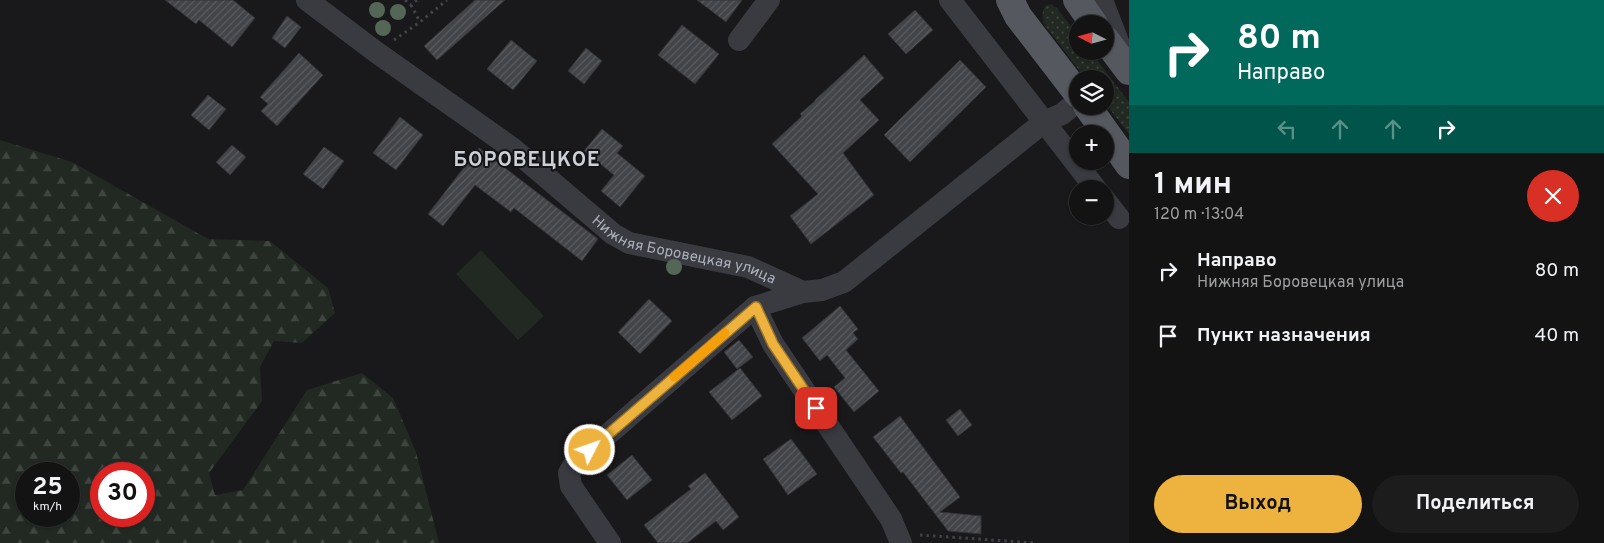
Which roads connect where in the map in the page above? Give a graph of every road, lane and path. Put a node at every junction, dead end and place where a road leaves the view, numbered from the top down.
1 (307, 0) edge
2 (405, 0) edge
3 (417, 0) edge
4 (447, 0) edge
5 (769, 0) edge
6 (950, 0) edge
7 (1077, 0) edge
8 (1102, 0) edge
9 (411, 5) junction
10 (1016, 5) edge
11 (1088, 15) edge
12 (420, 22) junction
13 (738, 40) dead end
14 (1114, 51) edge
15 (376, 52) junction
16 (1129, 71) edge
17 (1069, 81) edge
18 (1069, 108) edge
19 (1093, 115) edge
20 (1044, 122) junction
21 (1129, 165) edge
22 (1089, 180) edge
23 (1114, 212) edge
24 (1119, 218) dead end
25 (804, 292) junction
26 (756, 307) junction
27 (901, 542) edge
28 (610, 543) edge
29 (1035, 543) edge

1 - 15 street, Нижняя Боровецкая улица
2 - 9 path
3 - 9 path
4 - 12 path
5 - 13 street
6 - 20 street
7 - 11 main road
8 - 16 street
9 - 12 path
10 - 17 main road
12 - 15 path
14 - 16 main road
15 - 25 street, Нижняя Боровецкая улица
18 - 20 street
19 - 21 main road
20 - 22 street
20 - 25 street
23 - 24 street
25 - 26 street, Нижняя Боровецкая улица
26 - 27 street
26 - 28 street
27 - 29 path

